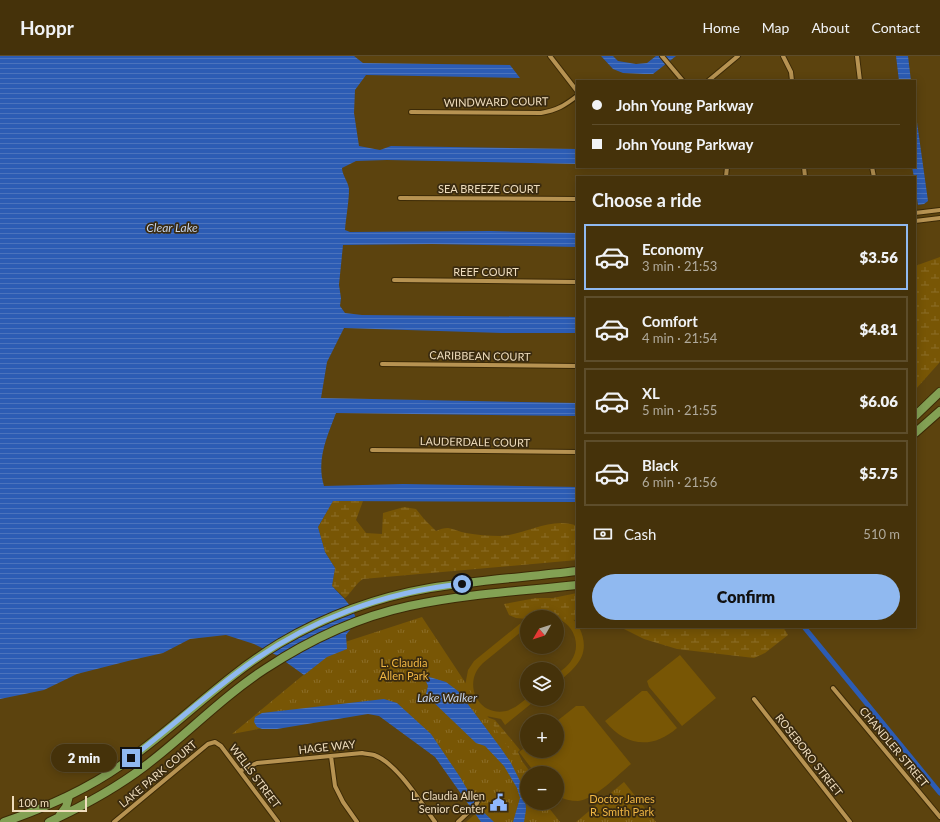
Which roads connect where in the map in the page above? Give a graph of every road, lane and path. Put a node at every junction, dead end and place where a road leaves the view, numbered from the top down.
1 (550, 56) edge
2 (662, 56) edge
3 (738, 56) edge
4 (783, 56) edge
5 (857, 56) edge
6 (682, 80) edge
7 (709, 80) edge
8 (792, 80) edge
9 (860, 80) edge
10 (576, 90) edge
11 (576, 97) edge
12 (411, 112) dead end
13 (400, 198) dead end
14 (576, 199) edge
15 (940, 210) edge
16 (916, 213) edge
17 (940, 218) edge
18 (916, 221) edge
19 (394, 280) dead end
20 (576, 282) edge
21 (382, 364) dead end
22 (576, 366) edge
23 (940, 392) edge
24 (940, 411) edge
25 (916, 415) edge
26 (916, 432) edge
27 (372, 450) dead end
28 (576, 452) edge
29 (576, 571) edge
30 (576, 584) edge
31 (833, 688) dead end
32 (754, 699) dead end
33 (215, 742) joint
34 (331, 756) junction
35 (240, 771) junction
36 (69, 796) junction
37 (477, 803) dead end
38 (940, 817) edge
39 (58, 818) junction
40 (4, 822) edge
41 (49, 822) edge
42 (114, 822) edge
43 (278, 822) edge
44 (357, 822) edge
45 (435, 822) edge
46 (458, 822) edge
47 (850, 822) edge

1 - 10 street
2 - 6 street
3 - 7 street
4 - 8 street
5 - 9 street
11 - 12 street, WINDWARD COURT
13 - 14 street, SEA BREEZE COURT
15 - 16 street
17 - 18 street
19 - 20 street, REEF COURT
21 - 22 street, CARIBBEAN COURT
23 - 25 main road
24 - 26 main road
27 - 28 street, LAUDERDALE COURT
29 - 36 main road
30 - 39 main road
31 - 38 street, CHANDLER STREET
32 - 47 street, ROSEBORO STREET
33 - 35 street, WELLS STREET
33 - 42 street, LAKE PARK COURT
34 - 35 street, HAGE WAY
34 - 44 street
34 - 45 street, HAGE WAY
35 - 43 street, WELLS STREET
36 - 39 main road
36 - 40 main road
37 - 46 street
39 - 41 main road

